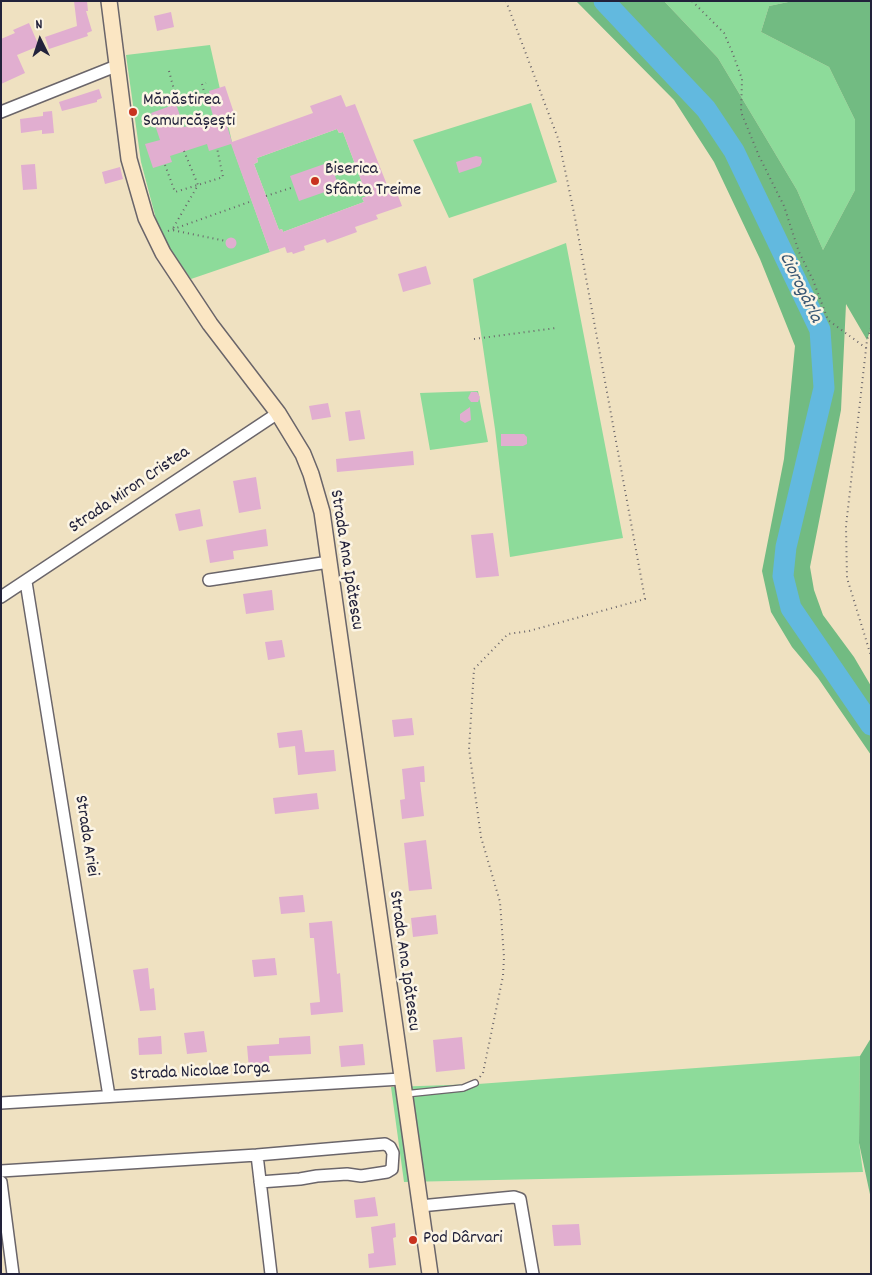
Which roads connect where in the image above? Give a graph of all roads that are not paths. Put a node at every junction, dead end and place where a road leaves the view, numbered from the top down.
1 (109, 1) edge
2 (116, 66) junction
3 (1, 112) edge
4 (278, 413) junction
5 (328, 562) junction
6 (209, 580) dead end
7 (26, 582) junction
8 (1, 597) edge
9 (401, 1079) junction
10 (475, 1082) road end
11 (403, 1094) junction
12 (109, 1096) junction
13 (1, 1104) edge
14 (412, 1154) junction
15 (257, 1155) junction
16 (394, 1162) junction
17 (1, 1171) edge
18 (1, 1182) edge
19 (260, 1182) junction
20 (420, 1206) junction
21 (13, 1274) edge
22 (271, 1274) edge
23 (430, 1274) edge
24 (533, 1274) edge

1 - 2 main road, Strada Ana Ipătescu
2 - 3 street
2 - 4 main road, Strada Ana Ipătescu
4 - 5 main road, Strada Ana Ipătescu
4 - 7 street, Strada Miron Cristea
5 - 6 street
5 - 9 main road, Strada Ana Ipătescu
7 - 8 street, Strada Miron Cristea
7 - 12 street, Strada Ariei
9 - 11 main road, Strada Ana Ipătescu
9 - 12 street, Strada Nicolae Iorga
10 - 11 lane
11 - 14 main road, Strada Ana Ipătescu
12 - 13 street, Strada Nicolae Iorga
14 - 16 street
14 - 20 main road, Strada Ana Ipătescu
15 - 16 street
15 - 17 street
15 - 19 street
16 - 19 street
18 - 21 street
19 - 22 street
20 - 23 main road, Strada Ana Ipătescu
20 - 24 street

